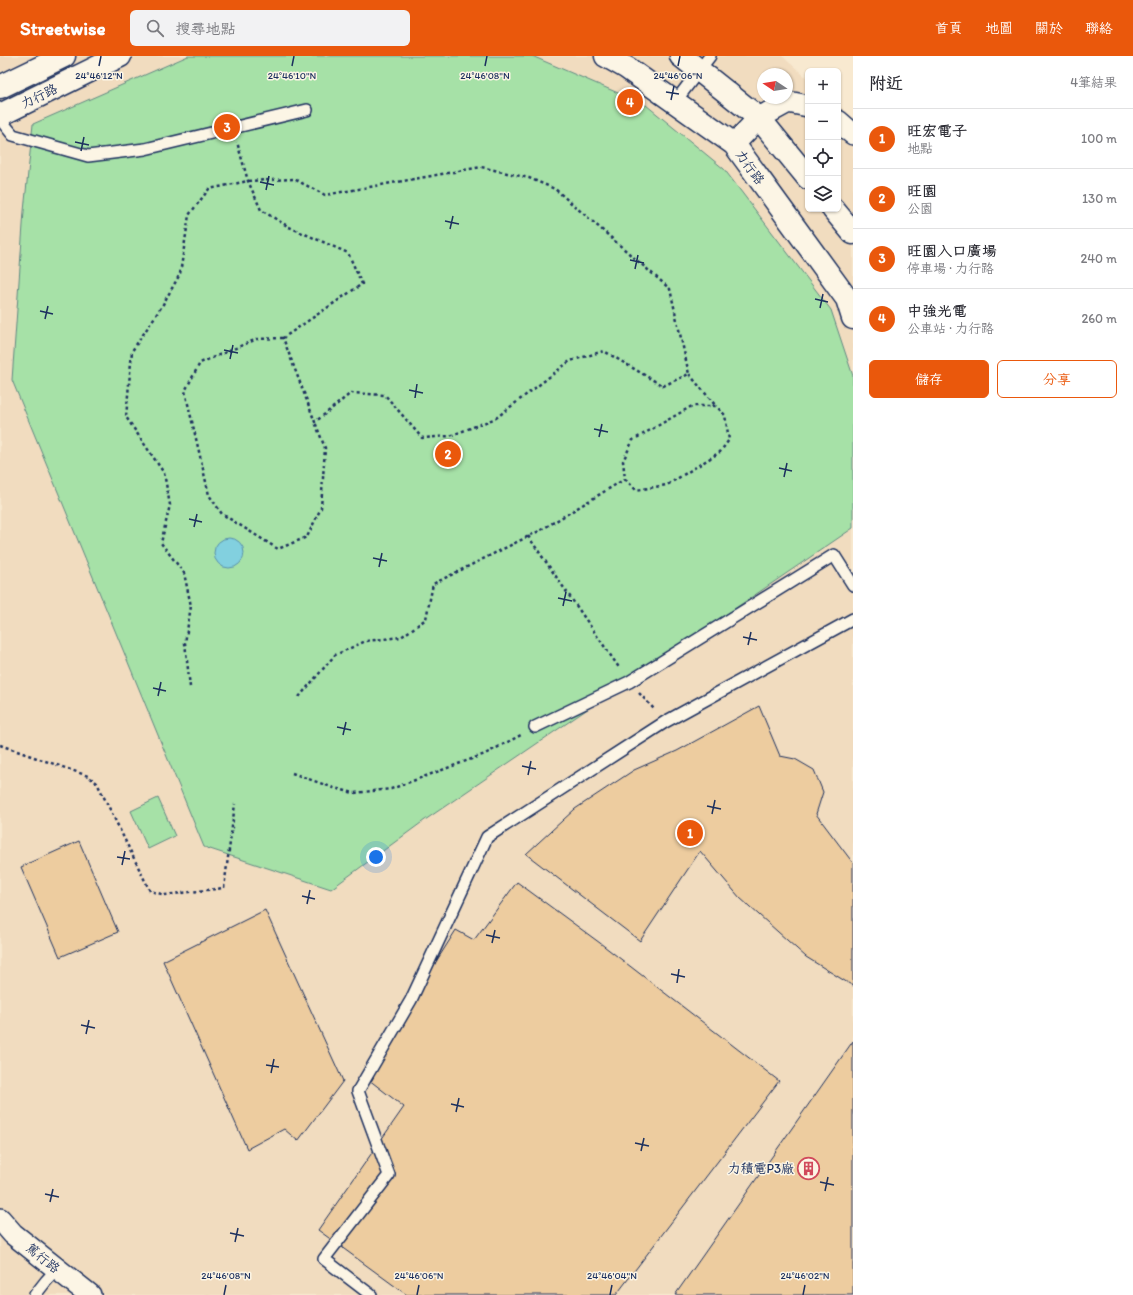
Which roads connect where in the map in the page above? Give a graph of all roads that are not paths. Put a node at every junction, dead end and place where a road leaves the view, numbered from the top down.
1 (64, 56) edge
2 (120, 56) edge
3 (606, 56) edge
4 (681, 56) edge
5 (705, 63) edge
6 (0, 87) edge
7 (675, 102) junction
8 (805, 105) edge
9 (307, 110) dead end
10 (0, 115) edge
11 (759, 118) junction
12 (0, 119) edge
13 (841, 124) edge
14 (853, 134) edge
15 (734, 144) junction
16 (806, 176) edge
17 (836, 212) edge
18 (853, 233) edge
19 (853, 318) edge
20 (853, 585) edge
21 (853, 619) edge
22 (535, 727) road end
23 (0, 1218) edge
24 (57, 1269) junction
25 (83, 1293) edge
26 (36, 1295) edge
27 (371, 1295) edge

1 - 6 street, 力行路
2 - 10 street, 力行路
3 - 7 street, 力行路
4 - 5 street
5 - 7 lane
5 - 11 street
7 - 15 street, 力行路
8 - 11 street
9 - 12 lane
11 - 15 street
11 - 16 street
13 - 14 street
15 - 19 street, 力行路
17 - 18 street
20 - 22 lane
21 - 27 lane
23 - 24 street, 篤行路
24 - 25 street, 篤行路
24 - 26 lane

